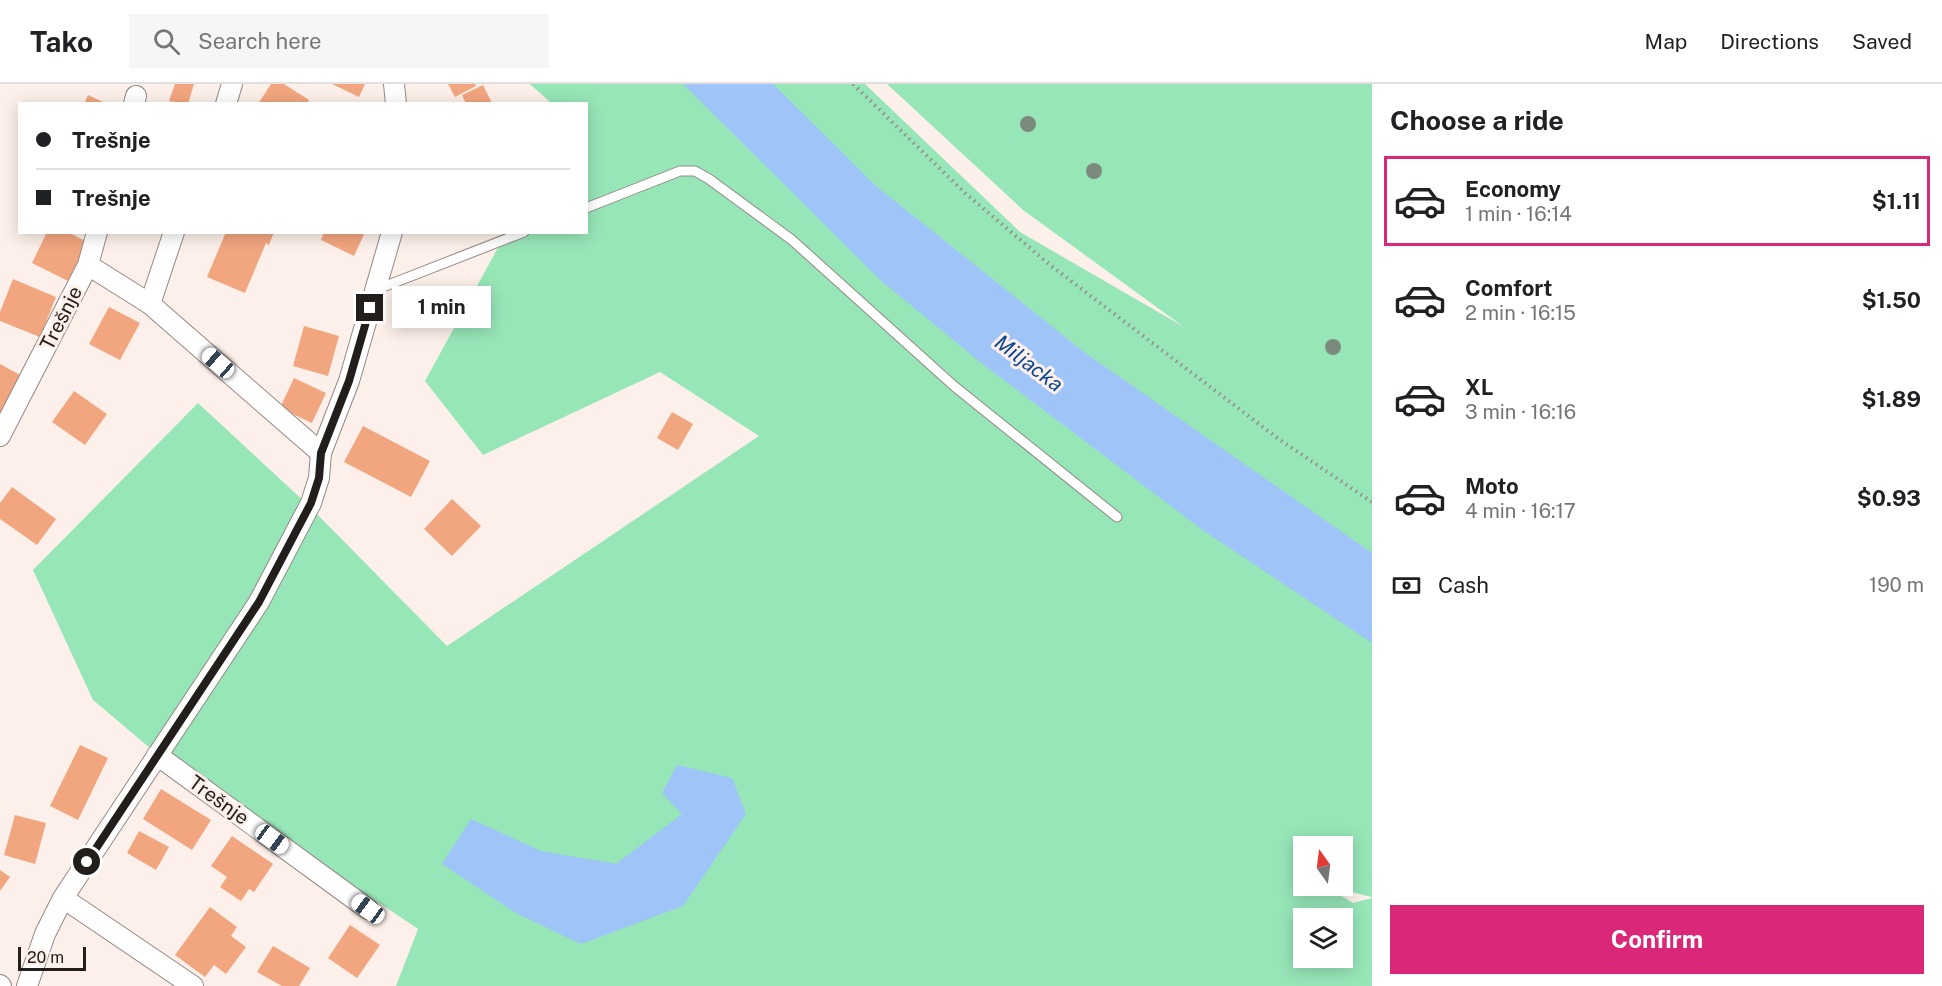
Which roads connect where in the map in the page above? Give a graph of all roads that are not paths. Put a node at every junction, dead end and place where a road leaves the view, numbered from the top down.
1 (232, 84) edge
2 (394, 84) edge
3 (227, 102) edge
4 (396, 102) edge
5 (588, 207) edge
6 (96, 234) edge
7 (173, 234) edge
8 (391, 234) edge
9 (519, 234) edge
10 (88, 265) junction
11 (375, 290) junction
12 (150, 304) junction
13 (0, 436) edge
14 (321, 453) junction
15 (1116, 517) dead end
16 (157, 755) junction
17 (63, 898) junction
18 (368, 909) dead end
19 (27, 986) edge
20 (193, 986) edge

1 - 3 street
2 - 4 street
5 - 15 lane
6 - 10 street
7 - 12 street
8 - 11 street
9 - 11 lane
10 - 12 street, Trešnje
10 - 13 street, Trešnje
11 - 14 street
12 - 14 street, Trešnje
14 - 16 street
16 - 17 street
16 - 18 street, Trešnje
17 - 19 street
17 - 20 street

